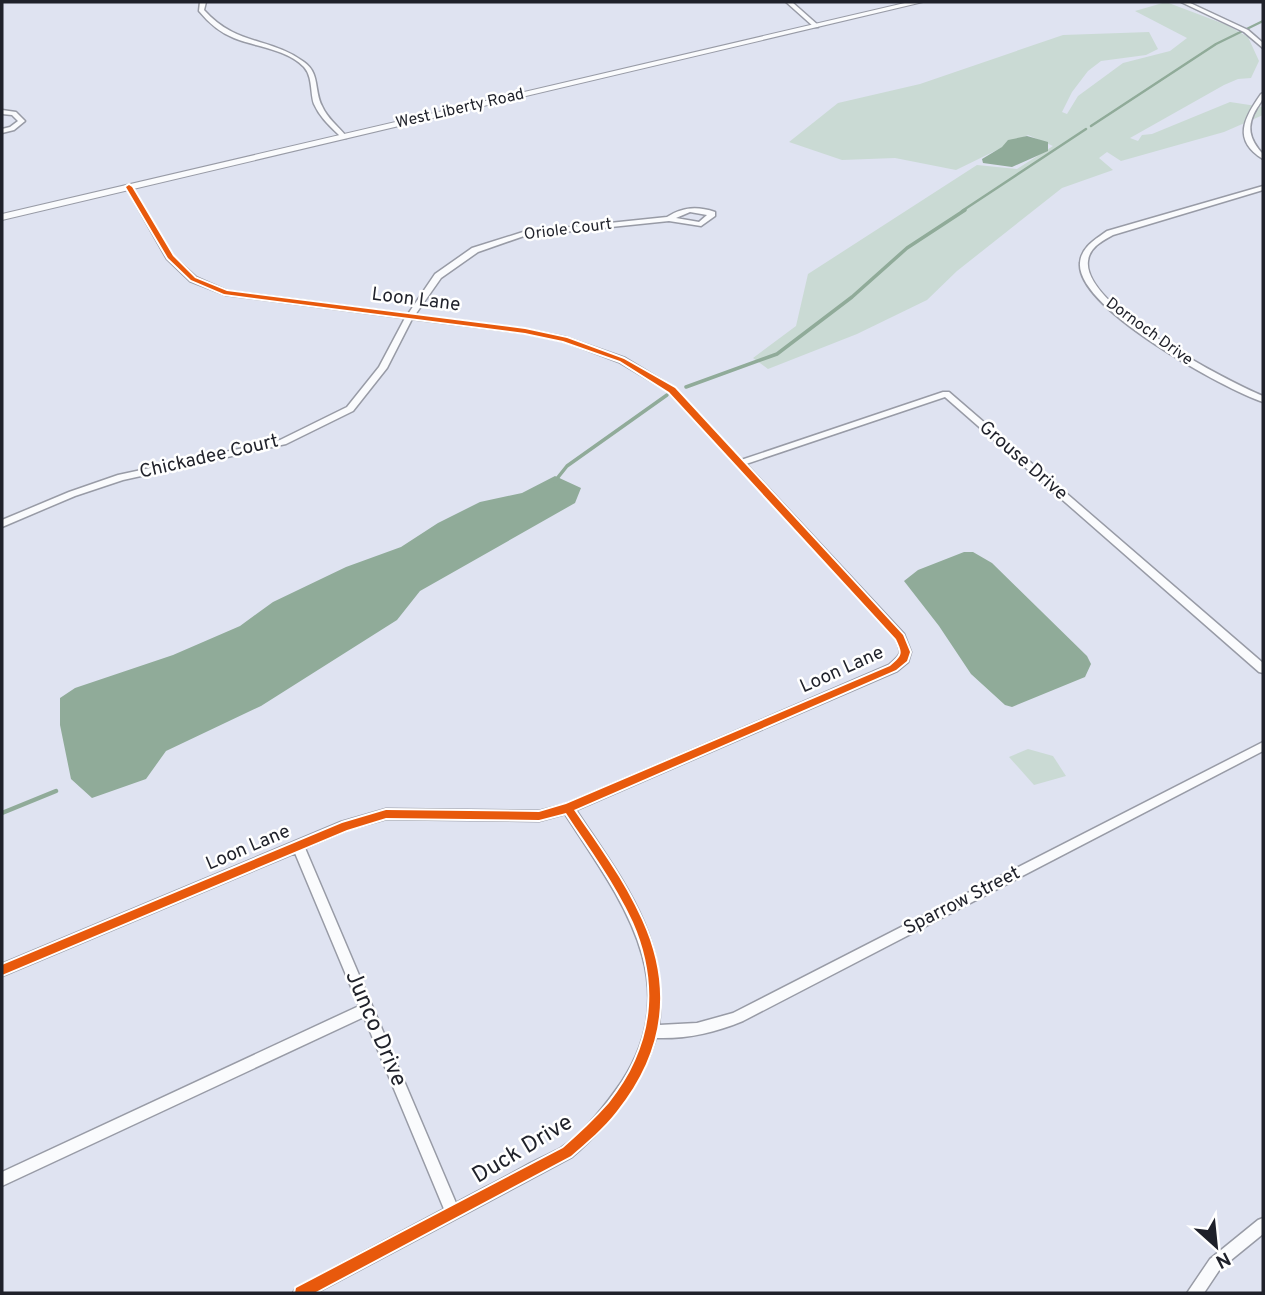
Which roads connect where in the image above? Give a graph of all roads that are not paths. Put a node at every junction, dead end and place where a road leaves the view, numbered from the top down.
1 (203, 2) edge
2 (789, 2) edge
3 (919, 2) edge
4 (1184, 2) edge
5 (816, 26) junction
6 (1263, 46) edge
7 (1263, 95) edge
8 (2, 112) edge
9 (2, 131) edge
10 (344, 137) junction
11 (1263, 157) edge
12 (129, 187) junction
13 (1263, 188) edge
14 (2, 217) edge
15 (669, 219) junction
16 (411, 316) junction
17 (1263, 399) edge
18 (741, 463) junction
19 (2, 524) edge
20 (1263, 669) edge
21 (1263, 746) edge
22 (568, 808) junction
23 (298, 846) junction
24 (2, 970) edge
25 (367, 1009) junction
26 (654, 1031) junction
27 (2, 1179) edge
28 (453, 1212) junction
29 (1263, 1225) edge
30 (301, 1293) edge
31 (1195, 1293) edge

1 - 10 street
2 - 5 street
3 - 5 main road, West Liberty Road
4 - 6 street
5 - 10 main road, West Liberty Road
7 - 11 street
8 - 9 street
10 - 12 main road, West Liberty Road
12 - 14 main road, West Liberty Road
12 - 16 street, Loon Lane
13 - 17 street, Dornoch Drive
15 - 15 street, Oriole Court
15 - 16 street, Oriole Court
16 - 18 street, Loon Lane
16 - 19 street, Chickadee Court
18 - 20 street, Grouse Drive
18 - 22 street, Loon Lane
21 - 26 street, Sparrow Street
22 - 23 street, Loon Lane
22 - 26 street, Duck Drive
23 - 24 street, Loon Lane
23 - 25 street, Junco Drive
25 - 27 street
25 - 28 street, Junco Drive
26 - 28 street, Duck Drive
28 - 30 street, Duck Drive
29 - 31 street

